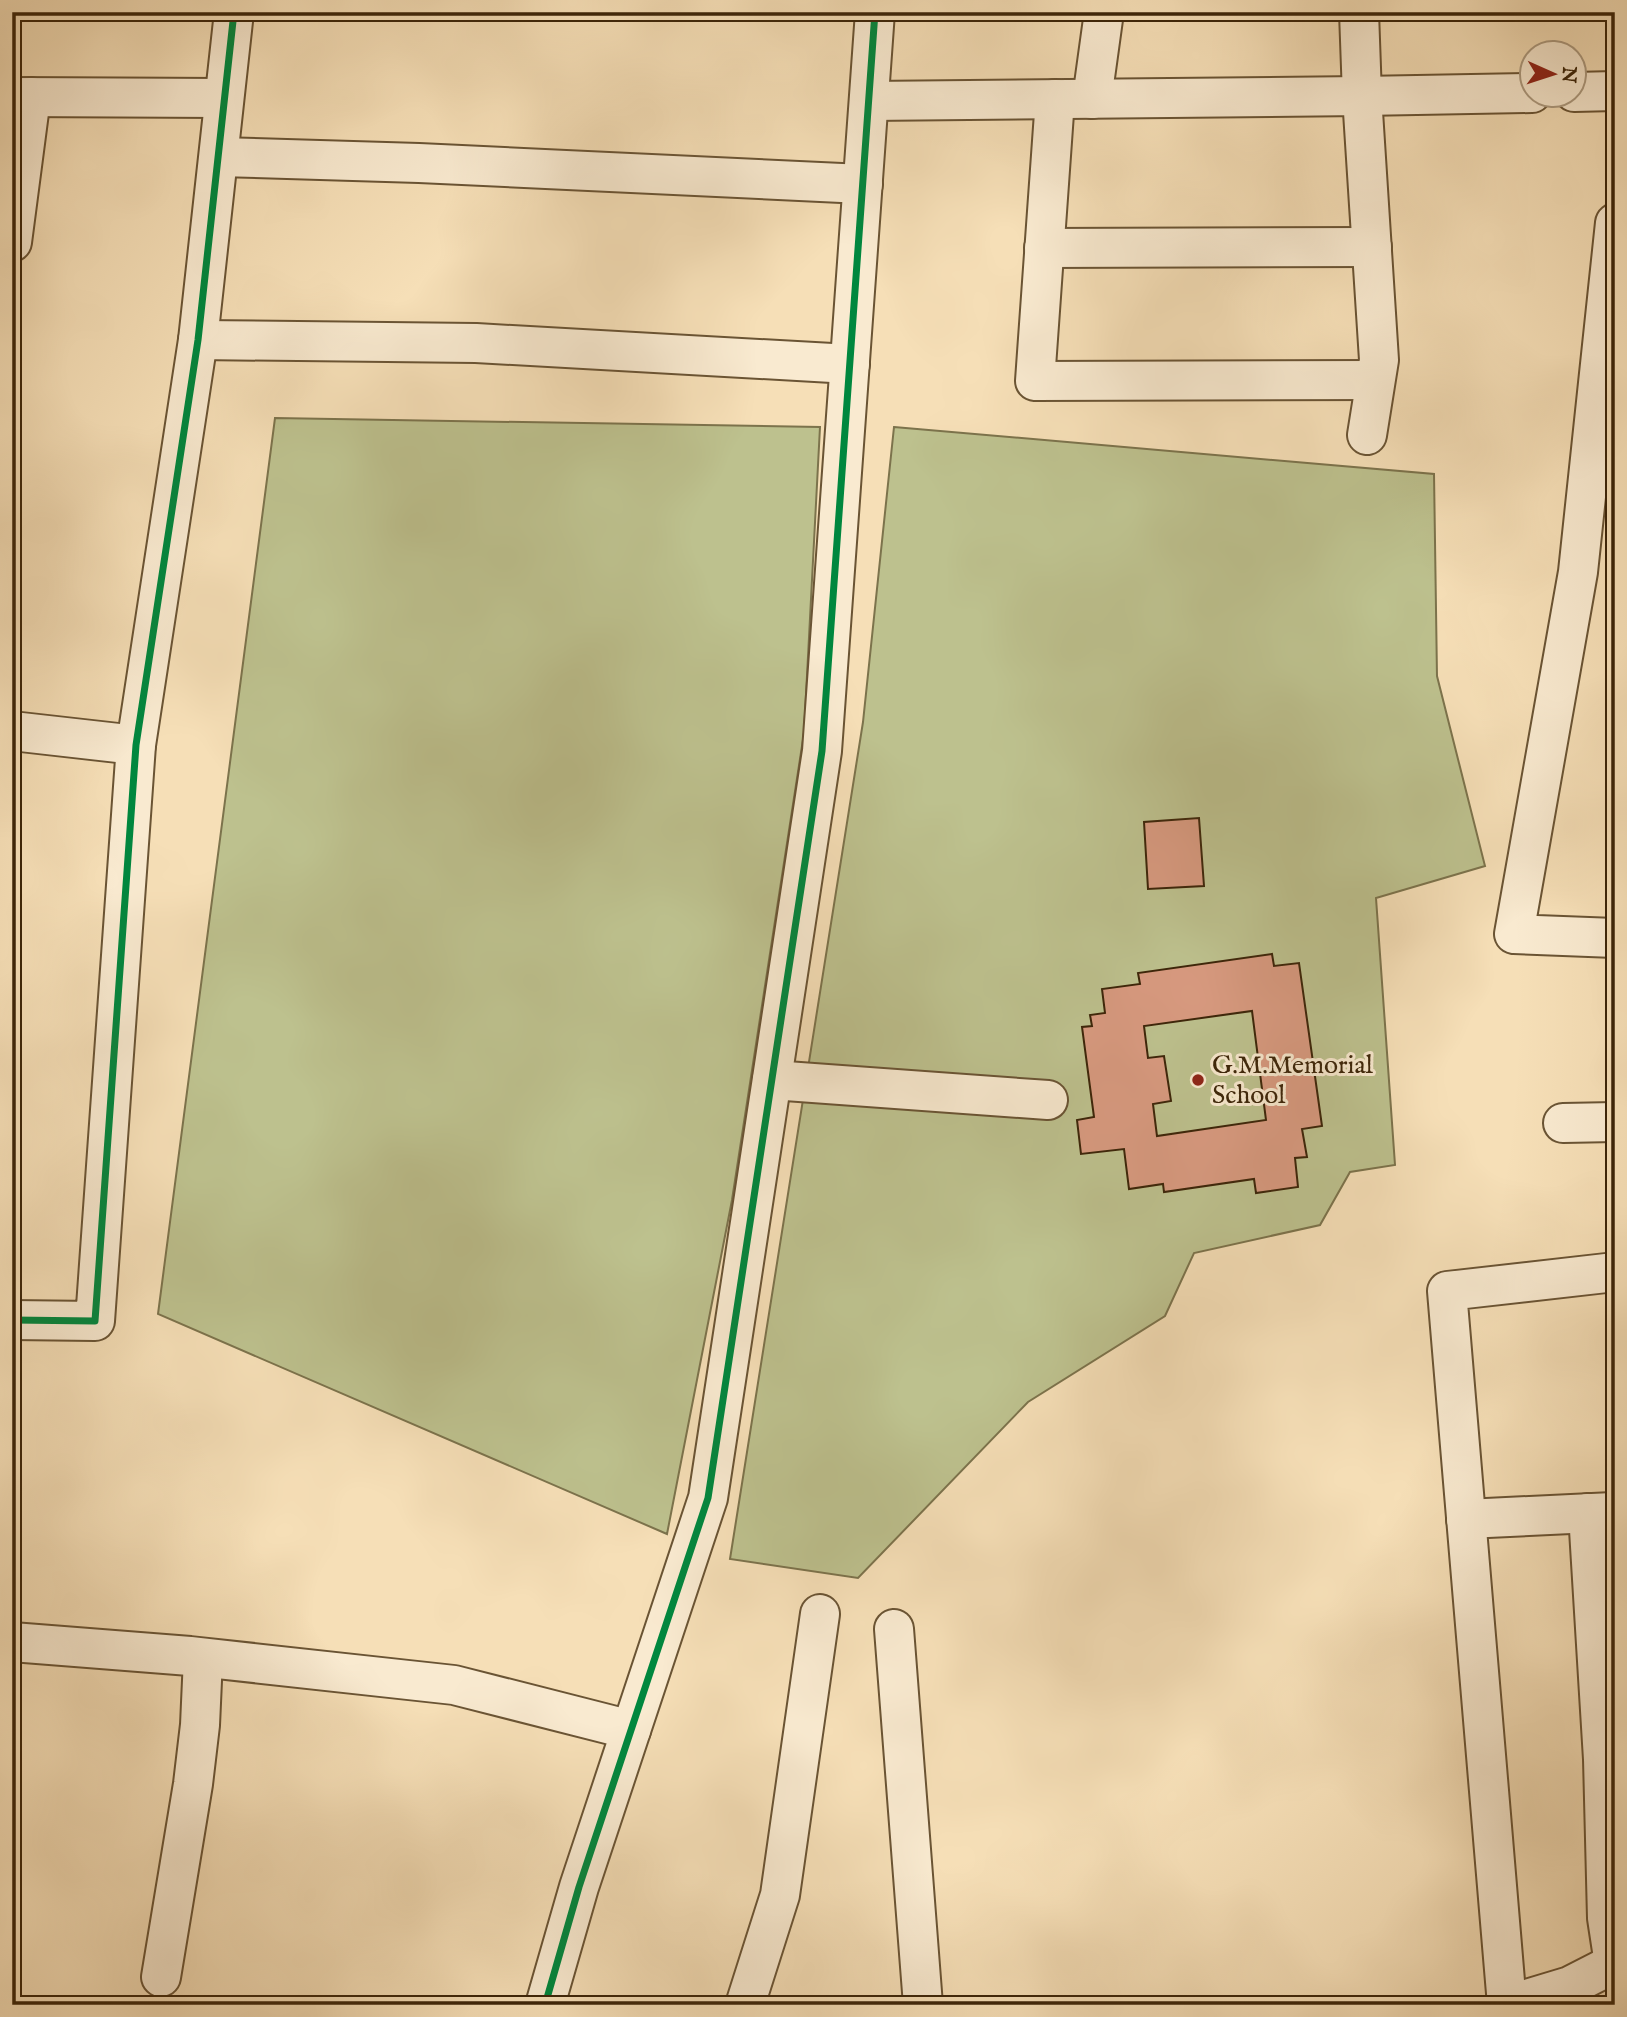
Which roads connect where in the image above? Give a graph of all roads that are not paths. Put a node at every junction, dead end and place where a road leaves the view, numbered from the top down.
1 (233, 12) edge
2 (875, 12) edge
3 (1104, 12) edge
4 (1359, 12) edge
5 (1615, 91) edge
6 (1588, 92) edge
7 (1518, 93) edge
8 (1362, 96) junction
9 (22, 97) edge
10 (224, 98) junction
11 (1073, 99) junction
12 (869, 101) junction
13 (219, 157) junction
14 (863, 184) junction
15 (1615, 223) edge
16 (12, 242) edge
17 (1372, 247) junction
18 (1044, 248) junction
19 (198, 340) junction
20 (850, 364) junction
21 (1375, 380) junction
22 (1367, 435) dead end
23 (12, 731) edge
24 (136, 745) junction
25 (1615, 938) edge
26 (772, 1080) junction
27 (1048, 1100) dead end
28 (1615, 1122) edge
29 (1563, 1123) dead end
30 (1615, 1272) edge
31 (12, 1320) edge
32 (1602, 1513) edge
33 (1466, 1519) junction
34 (820, 1614) dead end
35 (894, 1629) dead end
36 (12, 1642) edge
37 (204, 1658) junction
38 (631, 1730) junction
39 (1614, 1964) edge
40 (161, 1977) dead end
41 (545, 2005) edge
42 (745, 2005) edge
43 (923, 2005) edge
44 (1507, 2005) edge

1 - 10 street
2 - 12 street
3 - 11 street
4 - 8 street
5 - 6 street
7 - 8 street
8 - 11 street
8 - 17 street
9 - 10 street
9 - 16 street
10 - 13 street
11 - 12 street
11 - 18 street
12 - 14 street
13 - 14 street
13 - 19 street
14 - 20 street
15 - 25 street
17 - 18 street
17 - 21 street
18 - 21 street
19 - 20 street
19 - 24 street
20 - 26 street
21 - 22 street
23 - 24 street
24 - 31 street
26 - 27 street
26 - 38 street
28 - 29 street
30 - 33 street
32 - 33 street
32 - 39 street
33 - 44 street
34 - 42 street
35 - 43 street
36 - 37 street
37 - 38 street
37 - 40 street
38 - 41 street
39 - 44 street

